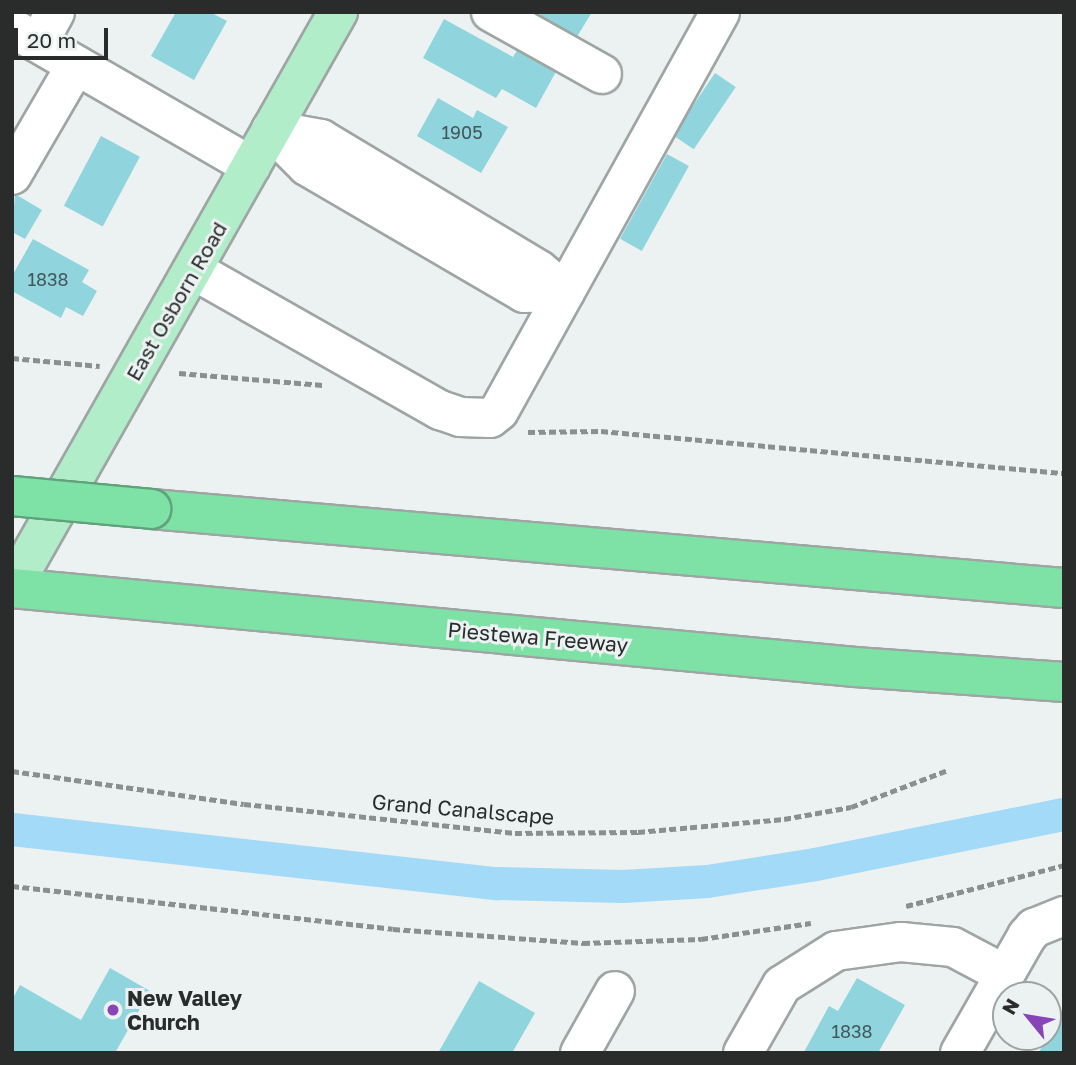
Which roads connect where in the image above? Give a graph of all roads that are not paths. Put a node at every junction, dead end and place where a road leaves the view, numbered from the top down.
1 (338, 12) edge
2 (491, 12) edge
3 (720, 12) edge
4 (35, 28) edge
5 (76, 65) junction
6 (602, 74) dead end
7 (271, 130) junction
8 (251, 166) junction
9 (12, 176) edge
10 (194, 271) junction
11 (565, 292) junction
12 (12, 496) edge
13 (1064, 569) edge
14 (922, 579) junction
15 (12, 588) edge
16 (1064, 588) edge
17 (1059, 696) edge
18 (1049, 922) edge
19 (1004, 974) junction
20 (615, 991) dead end
21 (580, 1053) edge
22 (743, 1053) edge
23 (960, 1053) edge

1 - 7 main road, East Osborn Road
2 - 6 street
3 - 11 street
4 - 5 street
5 - 8 street
5 - 9 street
7 - 8 main road, East Osborn Road
7 - 11 street
8 - 10 main road, East Osborn Road
10 - 11 street
10 - 15 main road, East Osborn Road
12 - 14 highway, bridge
13 - 14 highway
14 - 16 highway
15 - 17 highway, Piestewa Freeway
18 - 19 street
19 - 22 street
19 - 23 street
20 - 21 street

